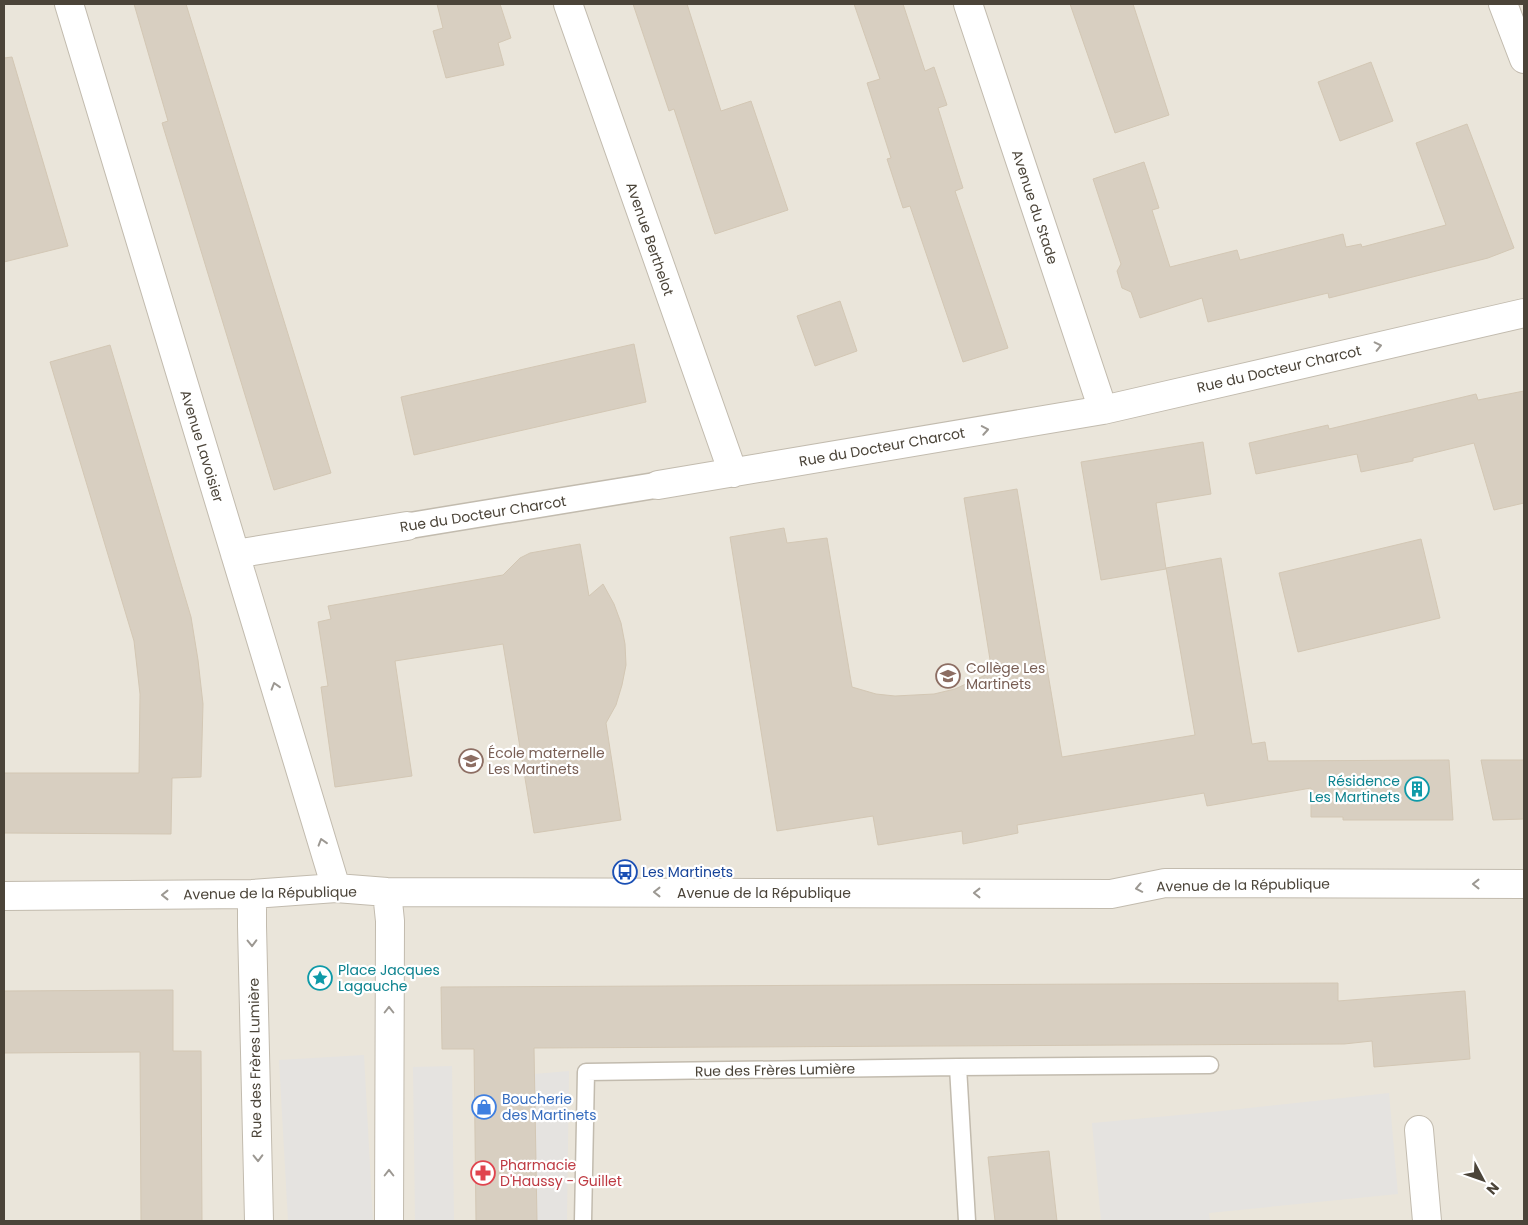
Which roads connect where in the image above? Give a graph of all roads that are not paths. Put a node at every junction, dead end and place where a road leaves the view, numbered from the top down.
1 (69, 4) edge
2 (568, 4) edge
3 (968, 4) edge
4 (1503, 4) edge
5 (1524, 59) edge
6 (1524, 313) edge
7 (1103, 410) junction
8 (732, 473) junction
9 (658, 485) joint
10 (407, 526) joint
11 (235, 554) junction
12 (1524, 884) edge
13 (336, 888) junction
14 (387, 892) junction
15 (252, 894) junction
16 (4, 896) edge
17 (1210, 1065) dead end
18 (958, 1067) junction
19 (1419, 1130) dead end
20 (259, 1221) edge
21 (389, 1221) edge
22 (583, 1221) edge
23 (967, 1221) edge
24 (1427, 1221) edge

1 - 11 street, Avenue Lavoisier
2 - 8 street, Avenue Berthelot
3 - 7 street, Avenue du Stade
4 - 5 street
7 -> 6 street, Rue du Docteur Charcot
8 -> 7 street, Rue du Docteur Charcot
8 - 9 street, Rue du Docteur Charcot
9 - 10 street, Rue du Docteur Charcot
10 - 11 street, Rue du Docteur Charcot
13 -> 11 street, Avenue Lavoisier
12 -> 14 street, Avenue de la République
13 - 14 street, Avenue de la République
13 - 15 street, Avenue de la République
21 -> 14 street
15 -> 16 street, Avenue de la République
15 -> 20 street, Rue des Frères Lumière
17 - 18 lane
18 - 22 lane, Rue des Frères Lumière
18 - 23 lane
19 - 24 street

